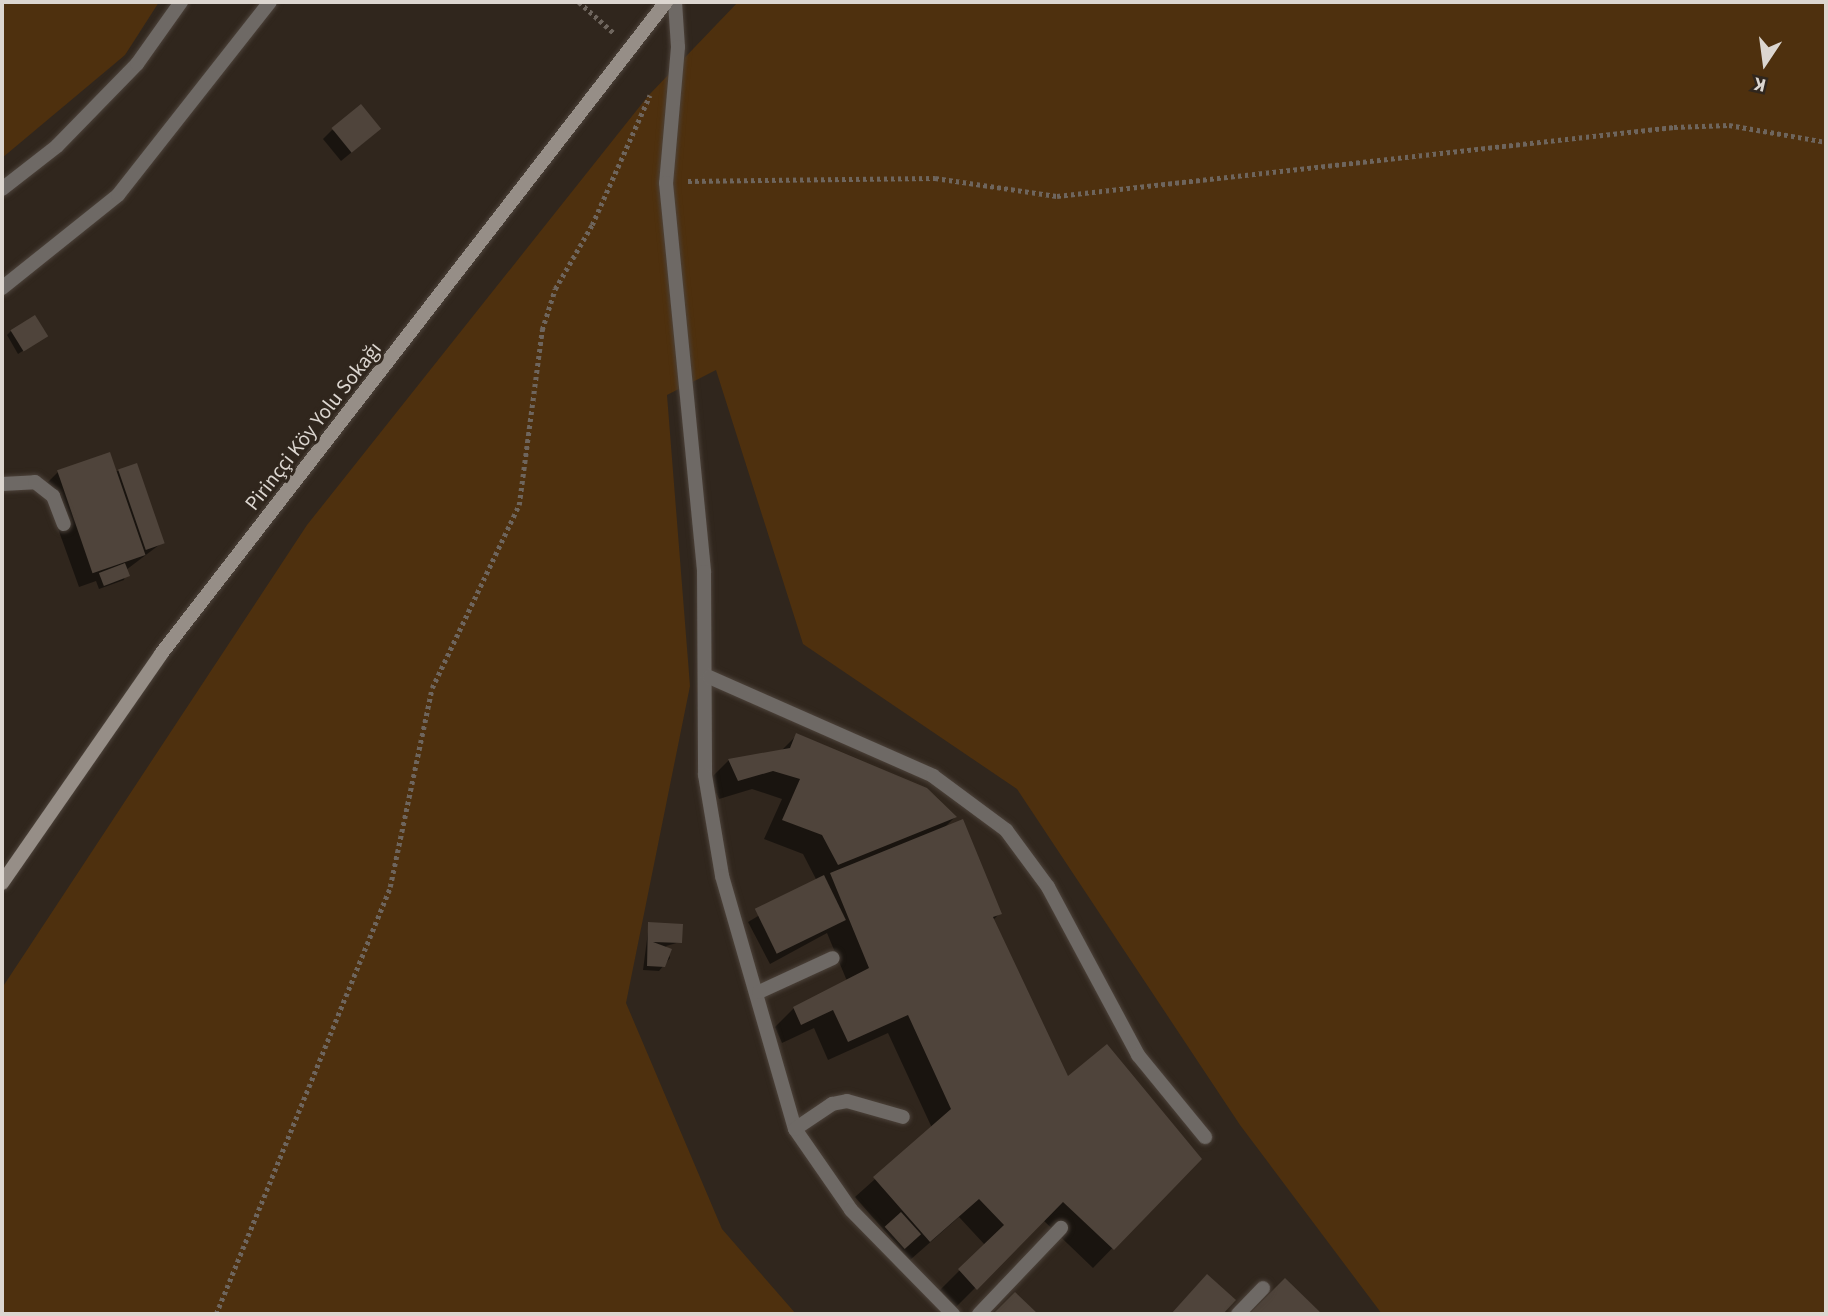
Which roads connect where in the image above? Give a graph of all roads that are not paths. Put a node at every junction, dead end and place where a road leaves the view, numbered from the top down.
1 (181, 2) edge
2 (270, 2) edge
3 (666, 2) edge
4 (675, 2) edge
5 (2, 189) edge
6 (2, 288) edge
7 (2, 484) edge
8 (64, 524) dead end
9 (709, 677) junction
10 (2, 883) edge
11 (833, 958) dead end
12 (759, 992) junction
13 (903, 1117) dead end
14 (794, 1129) junction
15 (1205, 1137) dead end
16 (1061, 1228) dead end
17 (1263, 1288) dead end
18 (953, 1314) edge
19 (979, 1314) edge
20 (1238, 1314) edge

1 - 5 lane
2 - 6 lane
3 - 10 main road, Pirinççi Köy Yolu Sokağı
4 - 9 lane
7 - 8 lane
9 - 12 lane
9 - 15 lane
11 - 12 lane
12 - 14 lane
13 - 14 lane
14 - 18 lane
16 - 19 lane
17 - 20 lane

